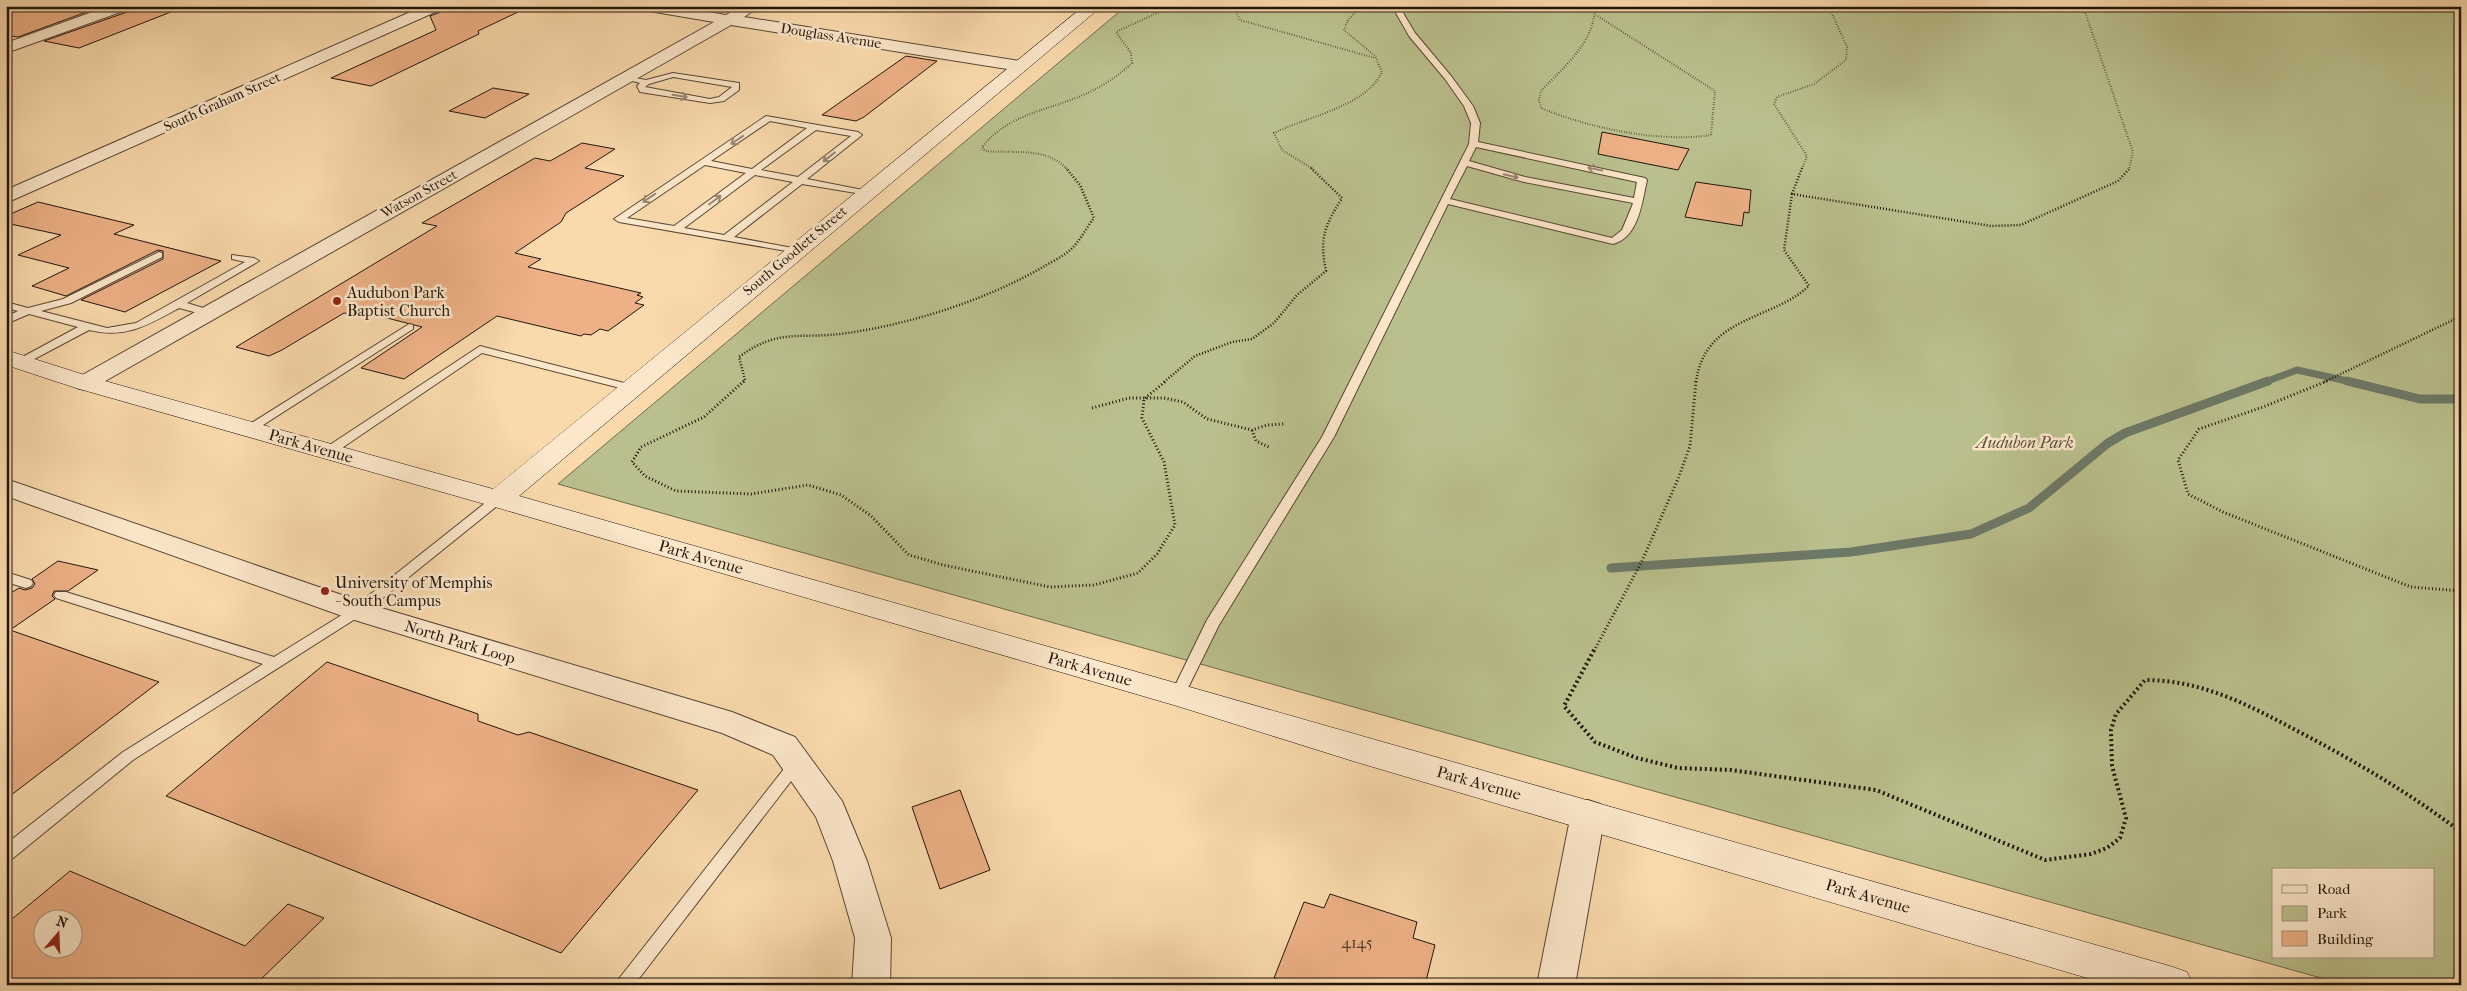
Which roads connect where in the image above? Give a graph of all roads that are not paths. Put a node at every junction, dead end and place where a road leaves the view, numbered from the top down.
1 (124, 6) edge
2 (437, 6) edge
3 (643, 6) edge
4 (753, 6) edge
5 (1094, 6) edge
6 (1396, 6) edge
7 (728, 20) junction
8 (6, 48) edge
9 (1020, 66) junction
10 (626, 78) junction
11 (646, 82) junction
12 (814, 127) junction
13 (1473, 144) junction
14 (704, 162) junction
15 (1464, 162) junction
16 (753, 171) junction
17 (800, 180) junction
18 (865, 193) junction
19 (6, 197) edge
20 (1445, 201) junction
21 (1636, 202) junction
22 (676, 229) junction
23 (726, 238) junction
24 (795, 251) junction
25 (159, 255) dead end
26 (235, 257) dead end
27 (178, 304) junction
28 (6, 306) edge
29 (27, 311) junction
30 (210, 313) junction
31 (6, 321) edge
32 (88, 326) junction
33 (409, 327) dead end
34 (14, 360) edge
35 (85, 383) junction
36 (632, 388) junction
37 (248, 429) junction
38 (329, 451) junction
39 (6, 487) edge
40 (498, 499) junction
41 (6, 577) edge
42 (26, 583) dead end
43 (61, 595) dead end
44 (358, 612) junction
45 (276, 663) junction
46 (1178, 694) junction
47 (796, 764) junction
48 (1588, 814) junction
49 (6, 854) edge
50 (623, 985) edge
51 (871, 985) edge
52 (1556, 985) edge
53 (2173, 985) edge

1 - 8 street
2 - 19 street, South Graham Street
3 - 7 street, Douglass Avenue
4 - 7 street, Watson Street
5 - 9 main road, South Goodlett Street
6 - 13 lane
7 - 9 street, Douglass Avenue
7 - 10 street, Watson Street
9 - 18 main road, South Goodlett Street
10 - 11 lane
10 - 30 street, Watson Street
11 -> 11 lane
12 -> 14 lane
12 - 16 lane
12 -> 17 lane
13 - 15 lane
21 -> 13 lane
14 - 16 lane
14 -> 22 lane
15 - 20 lane
15 -> 21 lane
16 - 17 lane
22 -> 16 lane
17 - 18 lane
17 - 23 lane
18 - 24 main road, South Goodlett Street
20 - 21 lane
20 - 46 lane
22 - 23 lane
23 - 24 lane
24 - 36 main road, South Goodlett Street
25 - 29 lane
26 - 27 lane
27 - 30 lane
27 - 32 lane
28 - 29 lane
29 - 31 lane
29 - 32 lane
30 - 35 street, Watson Street
32 - 34 lane
33 - 37 lane
34 - 35 main road, Park Avenue
35 - 37 main road, Park Avenue
36 - 38 lane
36 - 40 main road, South Goodlett Street
37 - 38 main road, Park Avenue
38 - 40 main road, Park Avenue
39 - 44 street, North Park Loop
40 - 44 lane
40 - 46 main road, Park Avenue
41 - 42 lane
43 - 45 lane
44 - 45 lane
44 - 47 street, North Park Loop
45 - 49 lane
46 - 48 main road, Park Avenue
47 - 50 lane
47 - 51 street, North Park Loop
48 - 52 street
48 - 53 main road, Park Avenue

